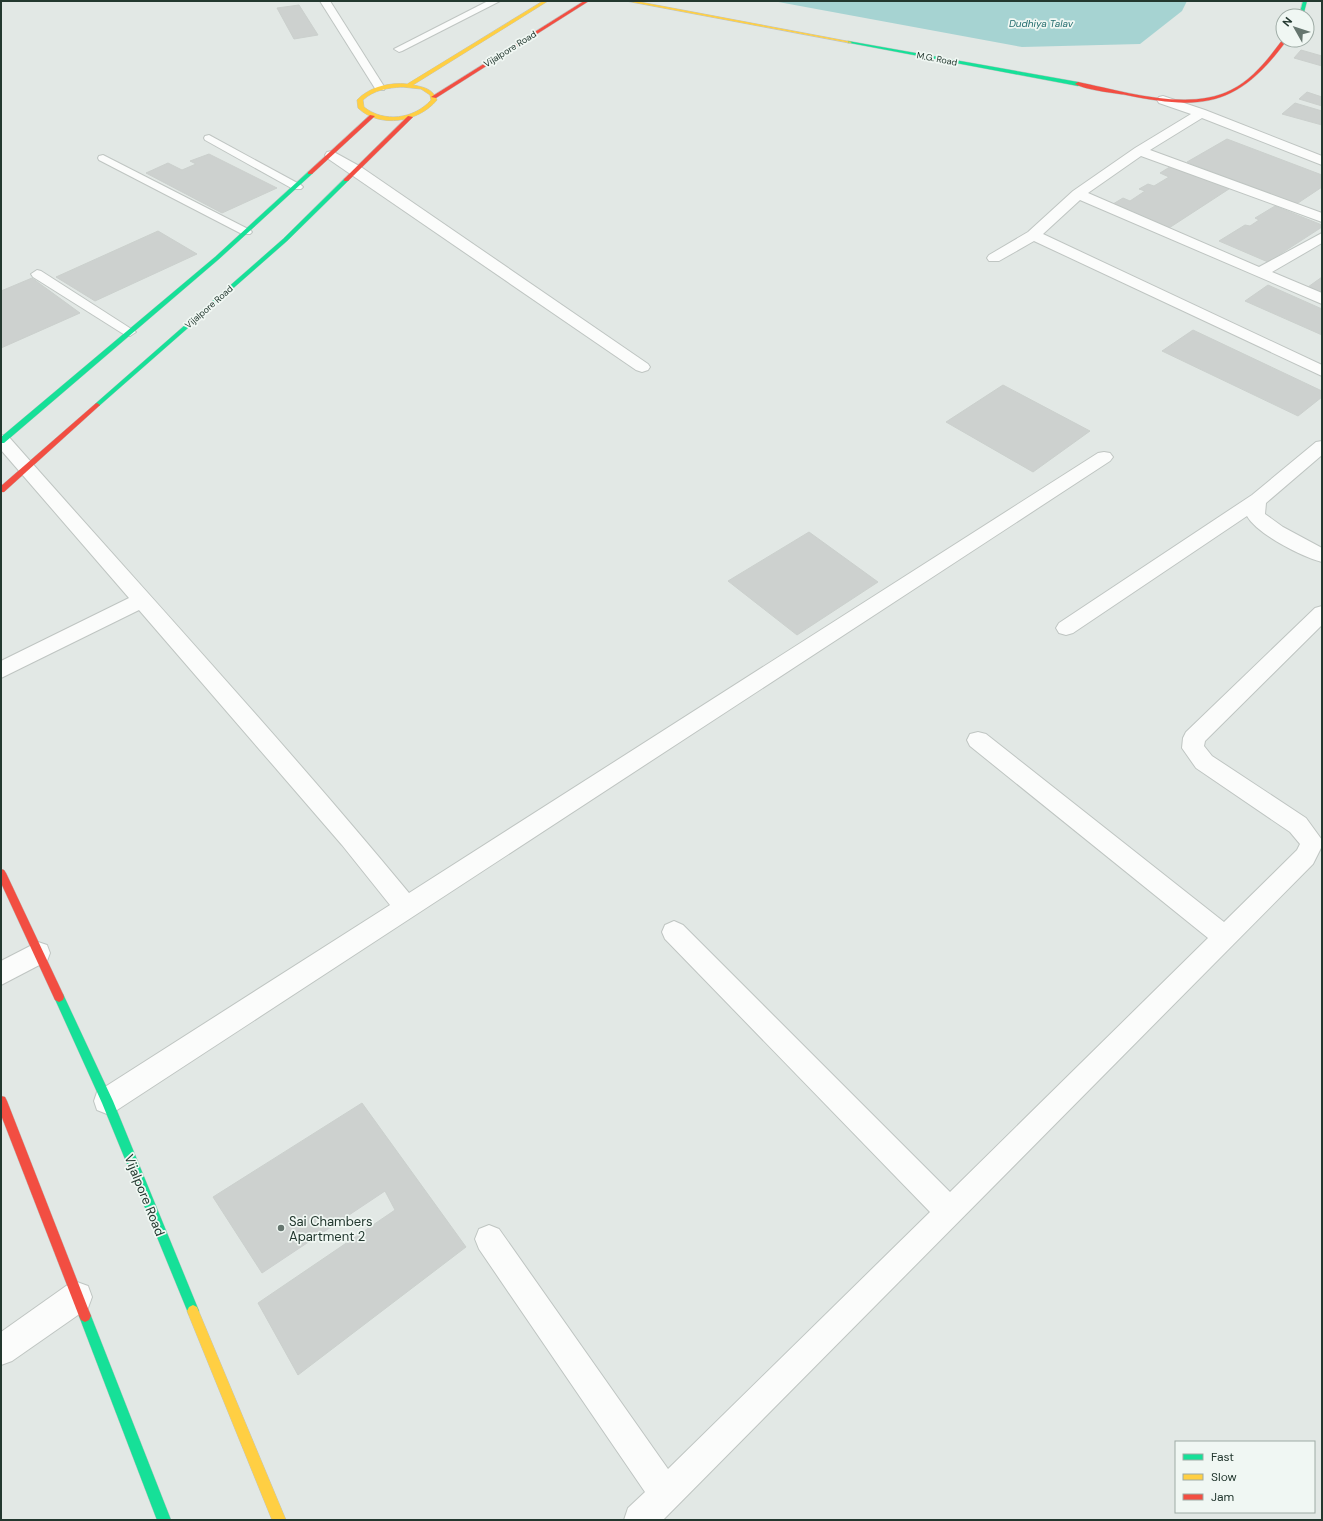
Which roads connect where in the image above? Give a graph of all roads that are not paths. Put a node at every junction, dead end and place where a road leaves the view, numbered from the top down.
1 (325, 1) edge
2 (495, 1) edge
3 (546, 1) edge
4 (586, 1) edge
5 (628, 1) edge
6 (678, 1) edge
7 (1278, 48) edge
8 (399, 49) dead end
9 (1243, 83) junction
10 (408, 86) junction
11 (380, 88) junction
12 (434, 97) junction
13 (1164, 100) junction
14 (1201, 113) junction
15 (372, 116) junction
16 (410, 117) junction
17 (209, 138) dead end
18 (1140, 151) junction
19 (332, 154) junction
20 (103, 158) dead end
21 (1322, 162) edge
22 (356, 170) junction
23 (297, 187) junction
24 (1078, 194) junction
25 (1322, 218) edge
26 (246, 232) junction
27 (1032, 236) junction
28 (1322, 237) edge
29 (1304, 248) junction
30 (1322, 255) edge
31 (994, 258) dead end
32 (1262, 272) junction
33 (37, 274) dead end
34 (1322, 299) edge
35 (130, 332) junction
36 (642, 367) dead end
37 (1322, 371) edge
38 (1, 440) edge
39 (1321, 448) edge
40 (1104, 457) dead end
41 (26, 467) junction
42 (1, 490) edge
43 (1264, 496) junction
44 (1322, 556) edge
45 (143, 600) junction
46 (1322, 613) edge
47 (1066, 628) dead end
48 (1, 670) edge
49 (978, 740) dead end
50 (1, 874) edge
51 (407, 908) junction
52 (674, 932) dead end
53 (1225, 937) junction
54 (38, 953) junction
55 (1, 974) edge
56 (1, 1101) edge
57 (107, 1101) junction
58 (950, 1212) junction
59 (489, 1239) dead end
60 (77, 1297) junction
61 (1, 1350) edge
62 (666, 1494) junction
63 (164, 1520) edge
64 (279, 1520) edge
65 (640, 1520) edge

1 - 11 lane
2 - 8 lane
3 - 10 main road
4 - 12 main road, Vijalpore Road
5 - 13 main road, M.G. Road
6 - 9 main road
7 - 9 main road, M.G. Road
9 - 13 main road, M.G. Road
10 - 11 main road
10 - 12 main road
11 - 15 main road
12 - 16 main road, Vijalpore Road
13 - 14 street
14 - 18 street
14 - 21 street
15 - 16 main road, Vijalpore Road
15 - 19 main road
16 - 22 main road, Vijalpore Road
17 - 23 lane
18 - 24 street
18 - 25 street
19 - 22 street
19 - 23 main road
20 - 26 lane
22 - 36 street
22 - 41 main road, Vijalpore Road
23 - 26 main road
24 - 27 street
24 - 32 street
26 - 35 main road
27 - 31 street
27 - 37 street
28 - 29 street
29 - 30 street
29 - 32 street
32 - 34 street
33 - 35 lane
35 - 38 main road
38 - 41 street
39 - 43 street
40 - 51 street
41 - 42 main road, Vijalpore Road
41 - 45 street
43 - 44 street
43 - 47 street
45 - 48 street
45 - 51 street
46 - 53 street
49 - 53 street
50 - 54 main road, Vijalpore Road
51 - 57 street
52 - 58 street
53 - 58 street
54 - 55 street
54 - 57 main road, Vijalpore Road
56 - 60 main road
57 - 64 main road, Vijalpore Road
58 - 62 street
59 - 62 street
60 - 61 street
60 - 63 main road
62 - 65 street

